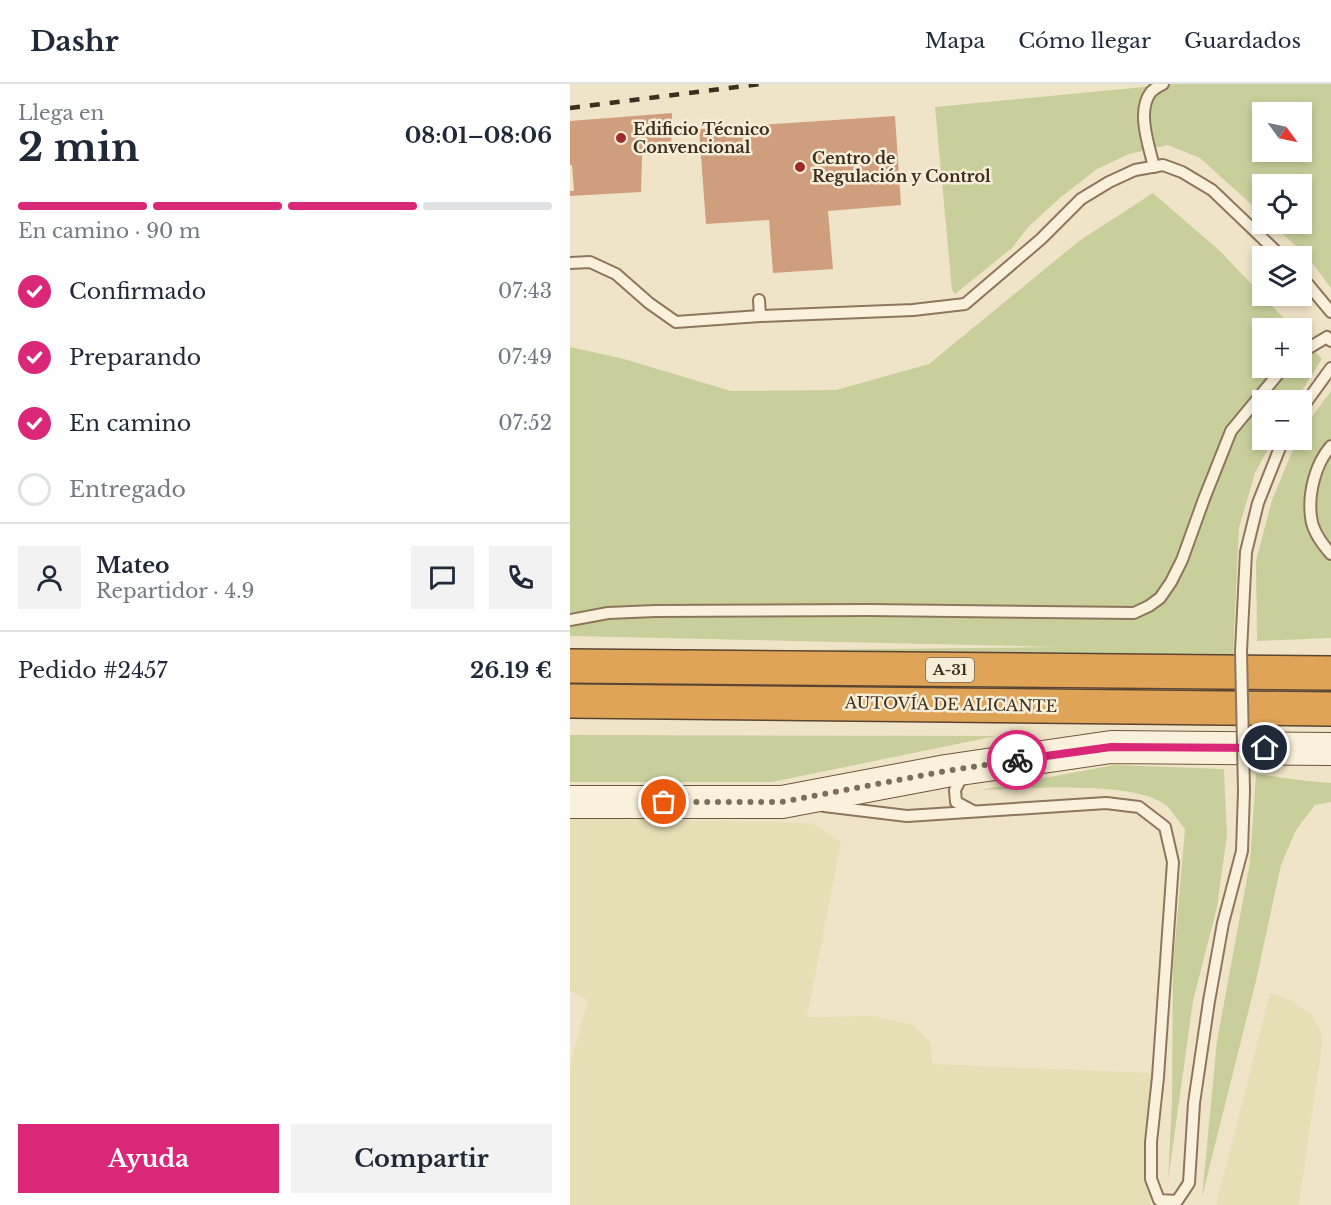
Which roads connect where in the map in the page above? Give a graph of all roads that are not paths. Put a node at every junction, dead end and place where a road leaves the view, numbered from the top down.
1 (1163, 84) edge
2 (1154, 167) junction
3 (1271, 246) edge
4 (570, 263) edge
5 (1312, 289) edge
6 (759, 300) dead end
7 (1331, 312) edge
8 (760, 316) junction
9 (1331, 341) edge
10 (1312, 346) edge
11 (1331, 368) edge
12 (1275, 378) edge
13 (1312, 394) edge
14 (1331, 446) edge
15 (1279, 450) edge
16 (1331, 555) edge
17 (570, 620) edge
18 (570, 666) edge
19 (1331, 673) edge
20 (570, 701) edge
21 (1331, 708) edge
22 (1331, 749) edge
23 (968, 767) junction
24 (570, 802) edge
25 (782, 802) junction
26 (974, 812) junction

1 - 2 lane
2 - 3 lane
2 - 8 lane
4 - 8 lane
5 - 7 lane
6 - 8 lane
9 - 10 lane
11 - 13 lane
12 - 17 lane
14 - 16 lane
15 - 26 lane, bridge
18 - 19 highway, AUTOVÍA DE ALICANTE / A-31
20 - 21 highway, AUTOVÍA DE ALICANTE / A-31
22 - 23 street
23 - 25 street
23 - 26 lane
24 - 25 street
25 - 26 lane

